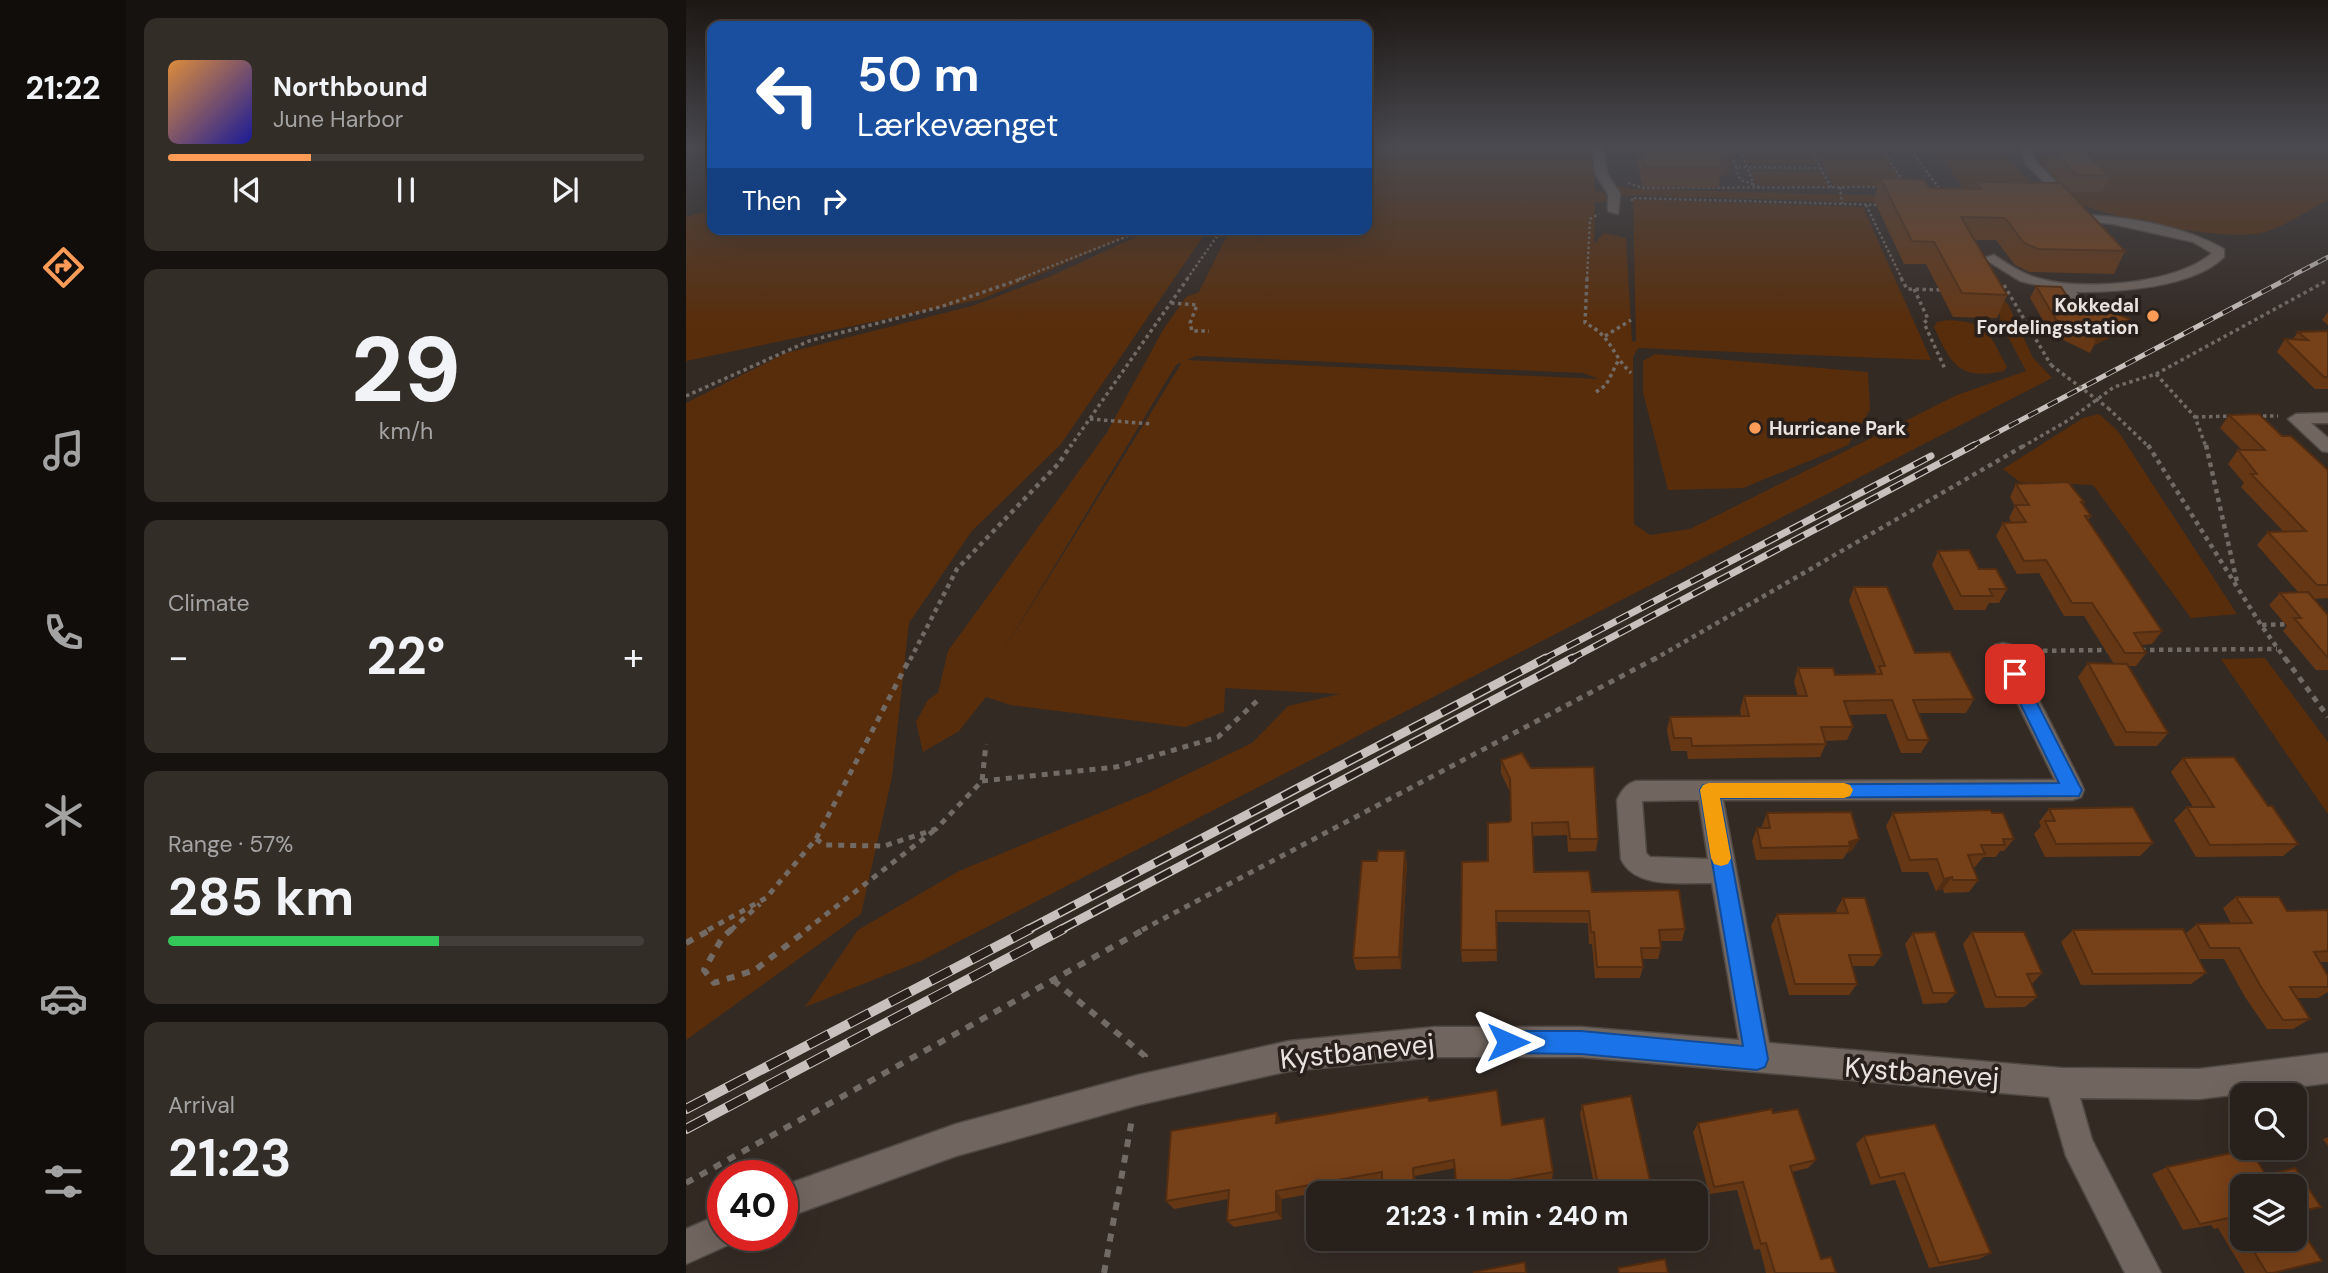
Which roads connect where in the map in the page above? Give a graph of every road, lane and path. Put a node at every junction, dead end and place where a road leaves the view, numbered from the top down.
1 (1632, 205) edge
2 (1866, 205) edge
3 (1877, 205) edge
4 (2073, 205) edge
5 (1893, 206) edge
6 (1614, 208) joint
7 (1132, 235) edge
8 (1218, 235) edge
9 (1989, 258) joint
10 (2328, 280) edge
11 (2065, 286) junction
12 (1914, 289) junction
13 (1954, 290) edge
14 (1170, 303) junction
15 (2085, 315) edge
16 (1631, 320) dead end
17 (1209, 331) dead end
18 (1605, 336) junction
19 (1618, 361) junction
20 (1945, 369) dead end
21 (1630, 373) dead end
22 (2156, 374) junction
23 (1596, 392) dead end
24 (686, 396) edge
25 (2234, 416) edge
26 (2247, 416) edge
27 (2195, 417) junction
28 (2328, 418) edge
29 (1090, 419) junction
30 (2296, 419) junction
31 (1151, 424) dead end
32 (2328, 447) edge
33 (2238, 587) junction
34 (2301, 624) edge
35 (2261, 625) junction
36 (2277, 649) junction
37 (2113, 650) edge
38 (2140, 650) edge
39 (2003, 651) joint
40 (1258, 699) dead end
41 (2328, 718) edge
42 (986, 744) dead end
43 (982, 781) junction
44 (1709, 790) junction
45 (936, 830) junction
46 (816, 839) junction
47 (1724, 872) junction
48 (766, 898) junction
49 (686, 943) edge
50 (1053, 980) junction
51 (1757, 1059) junction
52 (2328, 1068) edge
53 (2061, 1083) junction
54 (1138, 1090) junction
55 (686, 1183) edge
56 (798, 1197) edge
57 (707, 1237) edge
58 (686, 1247) edge
59 (1104, 1273) edge
60 (2144, 1273) edge

1 - 6 path
2 - 12 path
3 - 5 path
4 - 11 street
6 - 18 path
7 - 24 path
8 - 14 path
9 - 11 street
9 - 33 path, bridge
10 - 22 path
11 - 15 street
12 - 13 path
12 - 20 path
14 - 17 path
14 - 29 path
16 - 18 path
18 - 19 path
19 - 21 path
19 - 23 path
22 - 27 path
22 - 50 path
25 - 27 path
26 - 30 path
27 - 33 path
28 - 30 street
29 - 31 path
29 - 46 path
30 - 32 street
33 - 35 path
34 - 35 path
35 - 36 path
36 - 38 path
36 - 41 path
37 - 39 path
39 - 44 street
40 - 43 path
42 - 43 path
43 - 45 path
44 - 47 street
44 - 47 street
45 - 46 path
45 - 48 path
46 - 48 path
47 - 51 street
48 - 49 path
50 - 54 path
50 - 55 path
51 - 53 street, Kystbanevej
51 - 54 street, Kystbanevej
52 - 53 street, Kystbanevej
53 - 60 street
54 - 56 street, Kystbanevej
54 - 59 path
57 - 58 street

